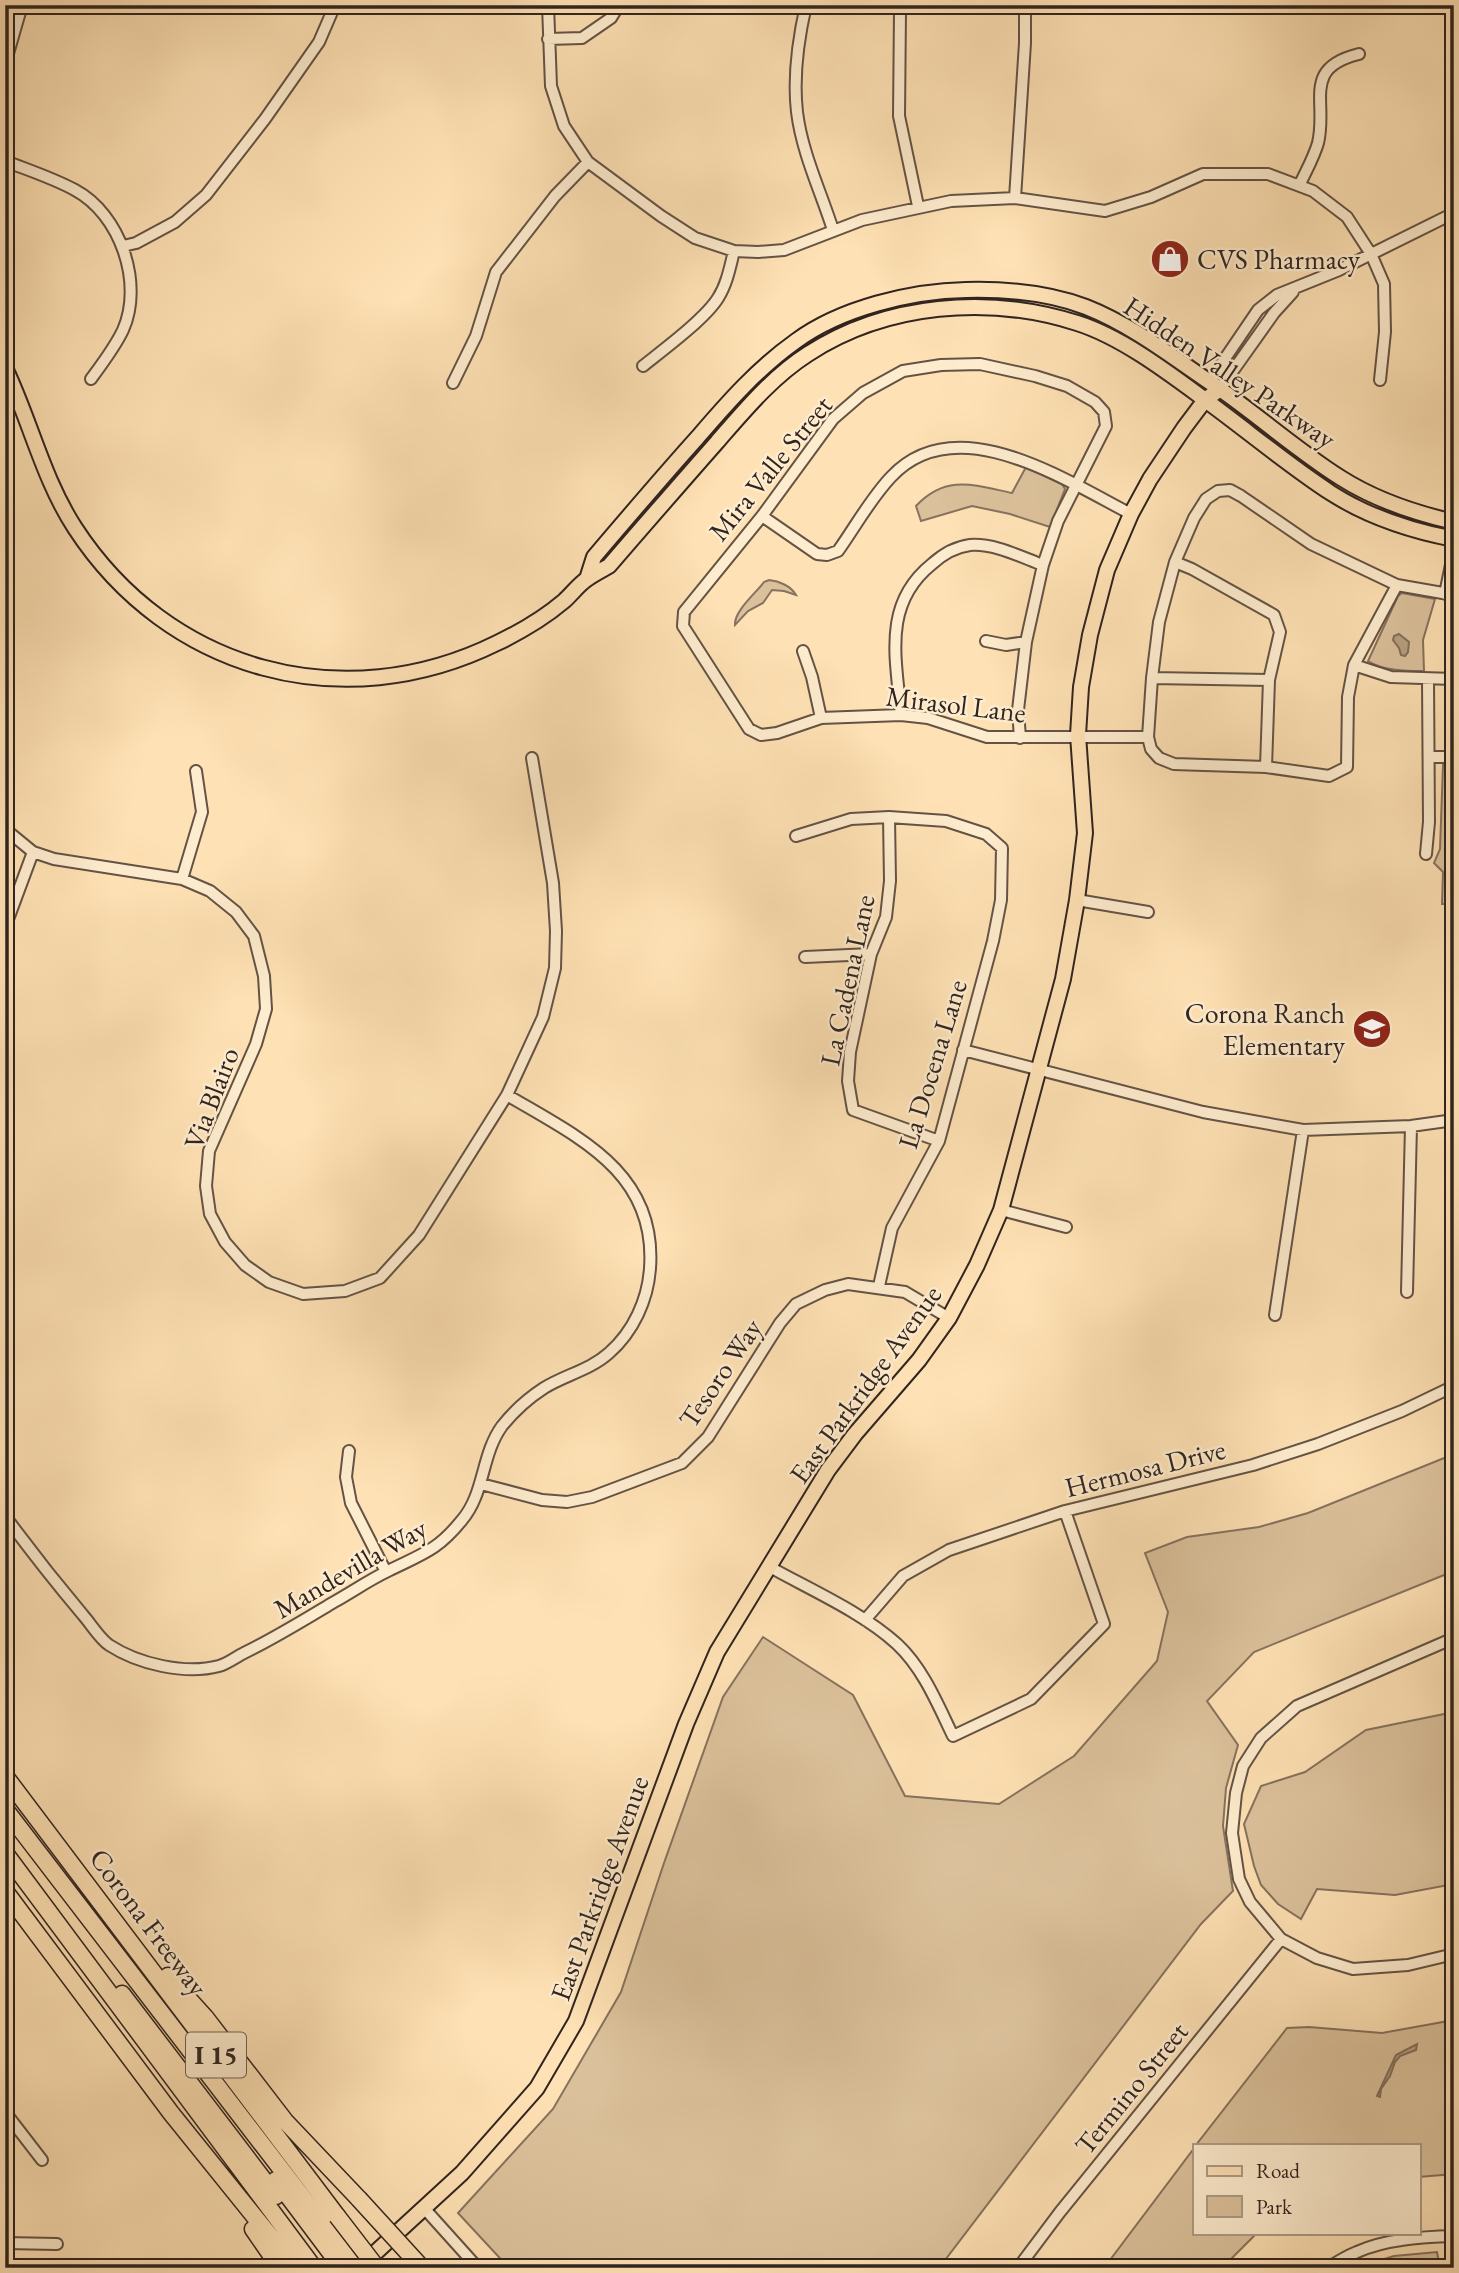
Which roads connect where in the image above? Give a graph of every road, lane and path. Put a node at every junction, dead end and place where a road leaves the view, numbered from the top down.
1 (22, 5) edge
2 (335, 5) edge
3 (548, 5) edge
4 (619, 5) edge
5 (806, 5) edge
6 (1025, 5) edge
7 (900, 11) dead end
8 (548, 39) junction
9 (1359, 54) dead end
10 (5, 64) edge
11 (5, 161) edge
12 (588, 162) junction
13 (1300, 184) junction
14 (1015, 198) junction
15 (918, 206) junction
16 (1454, 213) edge
17 (833, 230) junction
18 (123, 246) junction
19 (734, 251) junction
20 (1371, 254) junction
21 (643, 366) dead end
22 (5, 368) edge
23 (91, 379) dead end
24 (1380, 380) dead end
25 (453, 383) dead end
26 (1214, 386) junction
27 (10, 396) edge
28 (1205, 400) junction
29 (1077, 486) junction
30 (1131, 514) junction
31 (762, 516) junction
32 (1454, 522) edge
33 (1454, 539) edge
34 (1454, 550) edge
35 (1175, 562) junction
36 (1043, 565) junction
37 (587, 579) junction
38 (1397, 585) junction
39 (1450, 595) edge
40 (986, 641) dead end
41 (1026, 642) junction
42 (803, 651) dead end
43 (1354, 665) junction
44 (1152, 678) junction
45 (1428, 679) junction
46 (1454, 679) edge
47 (1269, 680) junction
48 (901, 715) junction
49 (821, 718) junction
50 (761, 735) joint
51 (1078, 735) junction
52 (1149, 737) junction
53 (1020, 738) junction
54 (1429, 757) junction
55 (1454, 757) edge
56 (532, 758) dead end
57 (1266, 767) junction
58 (196, 771) dead end
59 (889, 817) junction
60 (5, 829) edge
61 (796, 836) dead end
62 (33, 852) junction
63 (1426, 854) dead end
64 (182, 879) junction
65 (1077, 900) junction
66 (1148, 912) dead end
67 (5, 933) edge
68 (871, 954) junction
69 (805, 957) dead end
70 (5, 1041) edge
71 (964, 1050) junction
72 (1038, 1069) junction
73 (5, 1095) edge
74 (507, 1095) junction
75 (1454, 1120) edge
76 (1411, 1126) junction
77 (1303, 1130) junction
78 (939, 1141) junction
79 (1001, 1210) junction
80 (1066, 1227) dead end
81 (879, 1286) junction
82 (1406, 1292) dead end
83 (1275, 1315) dead end
84 (949, 1318) junction
85 (1454, 1386) edge
86 (349, 1451) dead end
87 (481, 1484) junction
88 (1065, 1511) junction
89 (5, 1516) edge
90 (768, 1566) junction
91 (386, 1572) junction
92 (865, 1620) junction
93 (1454, 1638) edge
94 (5, 1776) edge
95 (5, 1809) edge
96 (5, 1853) edge
97 (5, 1891) edge
98 (94, 1894) junction
99 (1281, 1939) junction
100 (1454, 1954) edge
101 (5, 2112) edge
102 (42, 2160) dead end
103 (424, 2208) junction
104 (1454, 2236) edge
105 (5, 2244) edge
106 (57, 2244) dead end
107 (303, 2246) edge
108 (314, 2268) edge
109 (331, 2268) edge
110 (342, 2268) edge
111 (358, 2268) edge
112 (377, 2268) edge
113 (422, 2268) edge
114 (478, 2268) edge
115 (1018, 2268) edge
116 (1328, 2268) edge

1 - 10 street
2 - 18 street
3 - 8 street
4 - 8 street
5 - 17 street
6 - 14 street
7 - 15 street
8 - 12 street
9 - 13 street
11 - 18 street
12 - 19 street
12 - 25 street
13 - 14 street
13 - 20 street
14 - 15 street
15 - 17 street
16 - 20 street
17 - 19 street
18 - 23 street
19 - 21 street
20 - 24 street
20 - 26 street
22 - 27 main road, Hidden Valley Parkway
26 - 28 main road, East Parkridge Avenue
26 - 32 main road, Hidden Valley Parkway
26 - 37 main road, Hidden Valley Parkway
27 - 37 main road, Hidden Valley Parkway
28 - 30 main road, East Parkridge Avenue
28 - 33 main road, Hidden Valley Parkway
28 - 37 main road, Hidden Valley Parkway
29 - 30 street
29 - 31 street
29 - 31 street, Mira Valle Street
29 - 36 street
30 - 51 main road, East Parkridge Avenue
31 - 50 street, Mira Valle Street
34 - 39 street
35 - 38 street
35 - 44 street
35 - 47 street
36 - 41 street
36 - 48 street
38 - 39 street
38 - 43 street
40 - 41 street
41 - 53 street
42 - 49 street
43 - 45 street
43 - 57 street
44 - 47 street
44 - 52 street
45 - 46 street
45 - 54 street
47 - 57 street
48 - 49 street, Mirasol Lane
48 - 53 street, Mirasol Lane
49 - 50 street, Mirasol Lane
51 - 52 street, Mirasol Lane
51 - 53 street, Mirasol Lane
51 - 65 main road, East Parkridge Avenue
52 - 57 street
54 - 55 street
54 - 63 street
56 - 74 street, Via Blairo
58 - 64 street
59 - 61 street
59 - 68 street, La Cadena Lane
59 - 71 street, La Docena Lane
60 - 62 street, Via Blairo
62 - 64 street, Via Blairo
62 - 67 street
64 - 74 street, Via Blairo
65 - 66 street
65 - 72 main road, East Parkridge Avenue
68 - 69 street
68 - 78 street, La Cadena Lane
70 - 73 street
71 - 72 street
71 - 78 street, La Docena Lane
72 - 77 street
72 - 79 main road, East Parkridge Avenue
74 - 87 street, Mandevilla Way
75 - 76 street
76 - 77 street
76 - 82 street
77 - 83 street
78 - 81 street, La Docena Lane
79 - 80 street
79 - 84 main road, East Parkridge Avenue
81 - 84 street, Tesoro Way
81 - 87 street, Tesoro Way
84 - 90 main road, East Parkridge Avenue
85 - 88 street, Hermosa Drive
86 - 91 street
87 - 91 street, Mandevilla Way
88 - 92 street, Hermosa Drive
88 - 92 street
89 - 91 street, Mandevilla Way
90 - 92 street
90 - 103 main road, East Parkridge Avenue
93 - 99 street
94 - 98 highway, Corona Freeway / I 15
95 - 107 highway
96 - 107 highway
97 - 107 highway, I 15
98 - 107 highway, Corona Freeway / I 15
98 - 113 highway, bridge
99 - 100 street
99 - 115 street, Termino Street
101 - 102 street
103 - 111 main road, East Parkridge Avenue
103 - 114 street
104 - 116 street
105 - 106 street
107 - 108 highway
107 - 109 highway
107 - 110 highway
107 - 111 highway
107 - 112 highway, Corona Freeway / I 15, bridge

